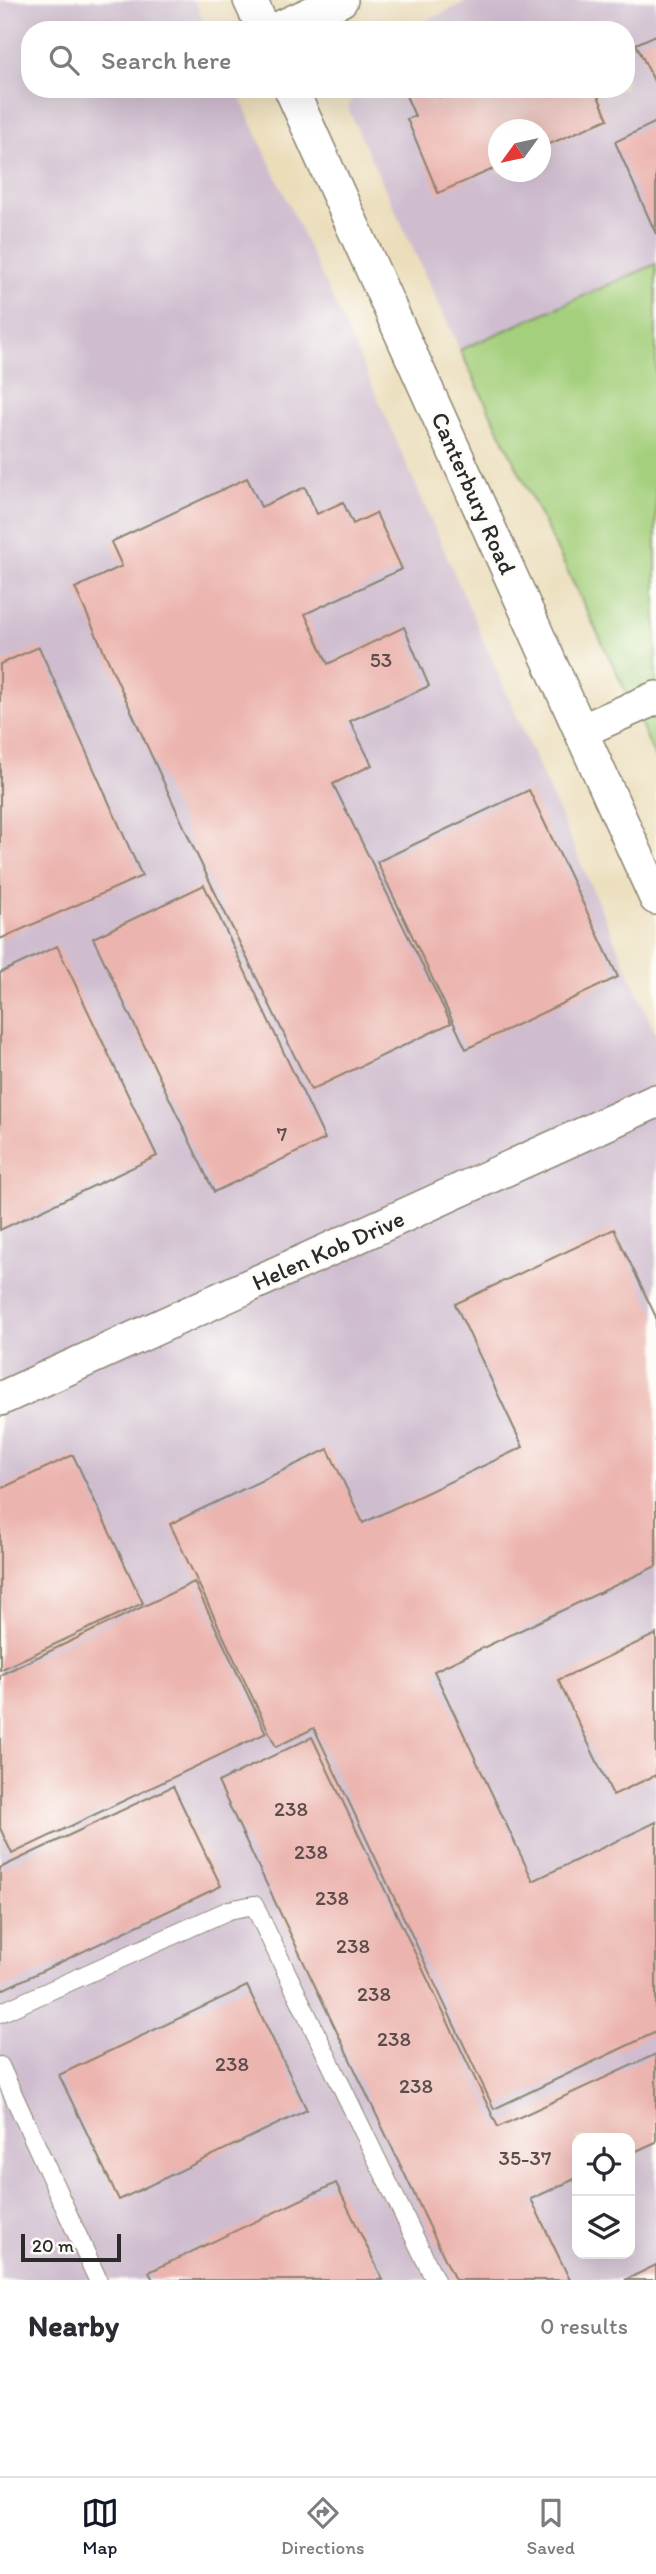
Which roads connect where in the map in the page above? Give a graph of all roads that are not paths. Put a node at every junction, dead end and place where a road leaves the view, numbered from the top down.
1 (250, 0) edge
2 (341, 0) edge
3 (260, 21) edge
4 (295, 21) edge
5 (295, 98) edge
6 (656, 698) edge
7 (582, 732) junction
8 (656, 898) edge
9 (656, 1101) edge
10 (0, 1399) edge
11 (0, 2013) edge
12 (0, 2066) edge
13 (98, 2280) edge
14 (435, 2280) edge

1 - 3 street
2 - 4 street
5 - 7 street, Canterbury Road
6 - 7 street
7 - 8 street, Canterbury Road
9 - 10 street, Helen Kob Drive
11 - 14 lane
12 - 13 lane

